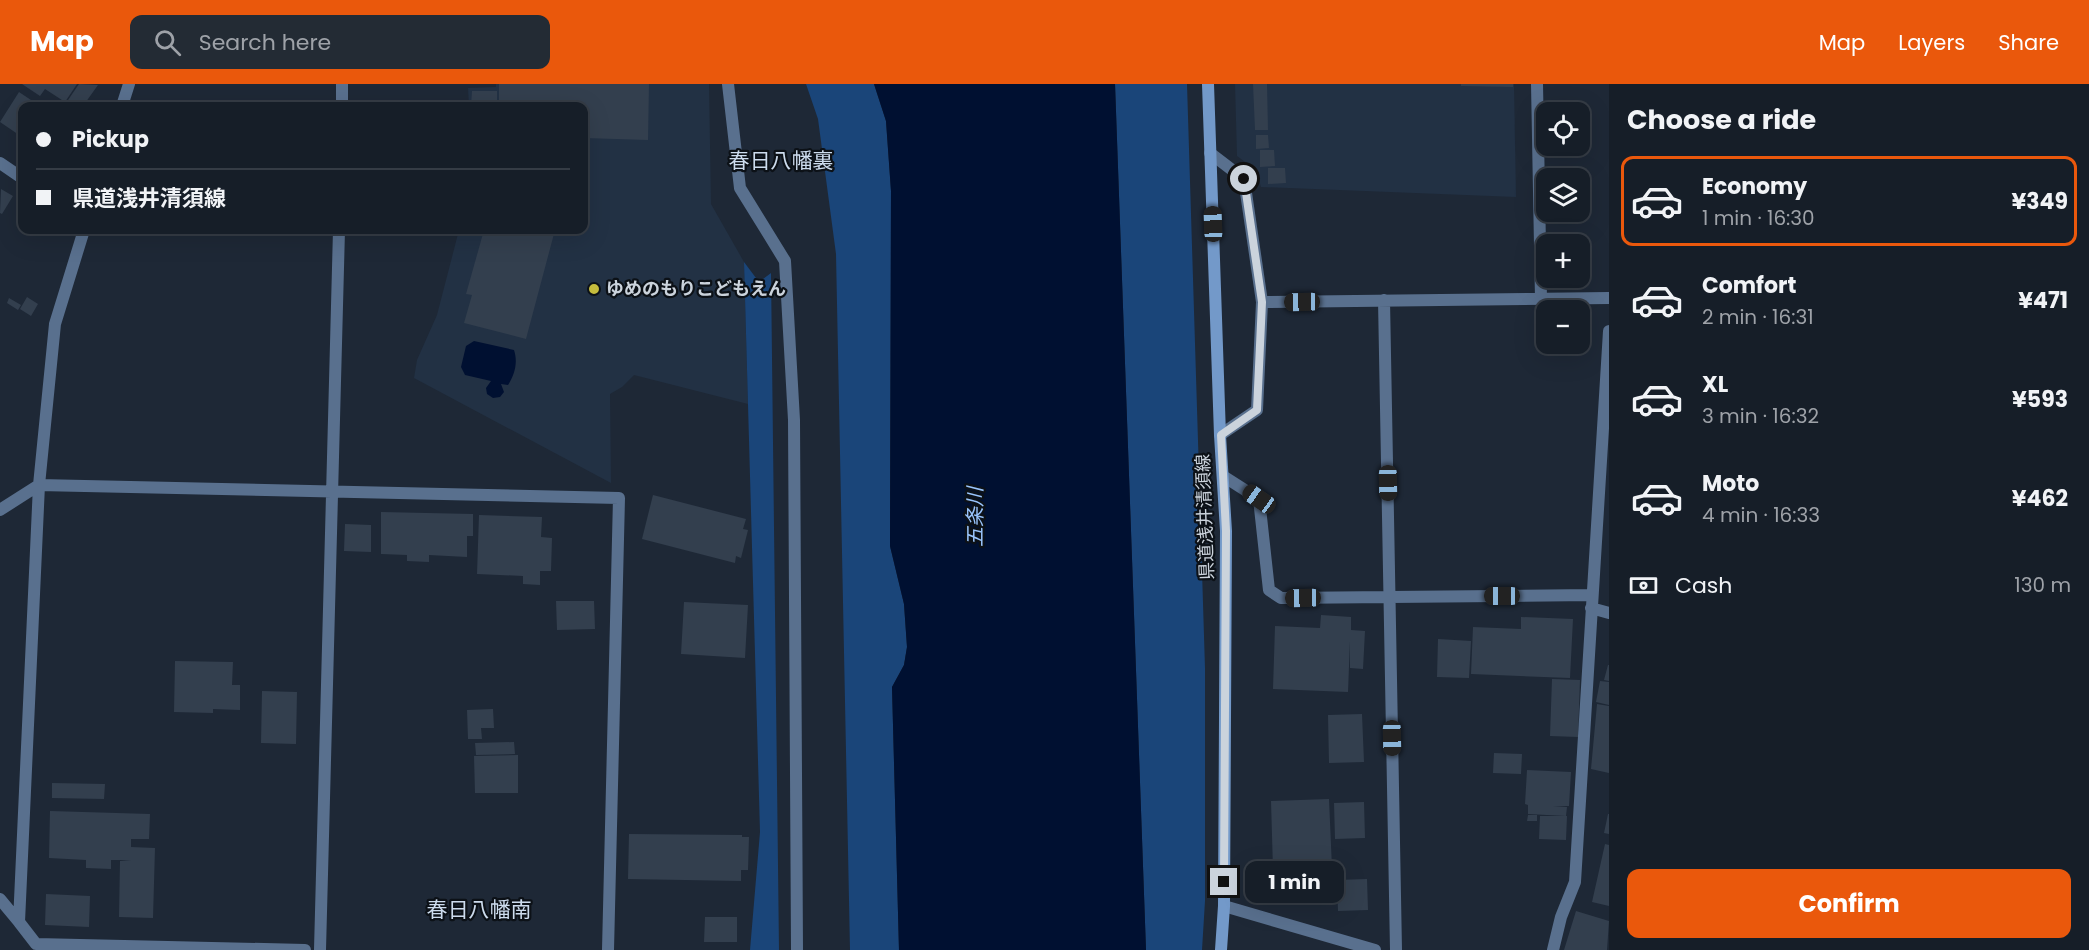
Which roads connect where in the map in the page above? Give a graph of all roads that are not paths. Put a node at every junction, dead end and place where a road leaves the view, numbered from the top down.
1 (129, 84) edge
2 (342, 84) edge
3 (728, 84) edge
4 (1208, 84) edge
5 (1537, 84) edge
6 (123, 102) edge
7 (342, 102) edge
8 (1210, 153) junction
9 (0, 163) edge
10 (18, 175) edge
11 (83, 234) edge
12 (339, 234) edge
13 (1609, 298) edge
14 (1540, 299) junction
15 (1384, 300) junction
16 (1262, 302) junction
17 (1609, 331) edge
18 (1221, 435) junction
19 (1223, 476) junction
20 (39, 485) junction
21 (332, 492) junction
22 (0, 510) edge
23 (1390, 597) junction
24 (1591, 601) junction
25 (1609, 613) edge
26 (0, 899) edge
27 (1224, 906) junction
28 (19, 922) junction
29 (304, 950) edge
30 (320, 950) edge
31 (609, 950) edge
32 (797, 950) edge
33 (1221, 950) edge
34 (1375, 950) edge
35 (1396, 950) edge
36 (1552, 950) edge

1 - 6 street
2 - 7 street
3 - 32 street
4 - 8 main road, 県道浅井清須線
5 - 14 street
8 - 16 street
8 - 18 main road, 県道浅井清須線
9 - 10 street
11 - 20 street
12 - 21 street
13 - 14 street
14 - 15 street
15 - 16 street
15 - 23 street
16 - 18 street
17 - 24 street
18 - 19 main road, 県道浅井清須線
19 - 23 street
19 - 27 main road, 県道浅井清須線
20 - 21 street
20 - 22 street
20 - 28 street
21 - 30 street
21 - 31 street
23 - 24 street
23 - 35 street
24 - 25 street
24 - 36 street
26 - 28 street
27 - 33 main road, 県道浅井清須線
27 - 34 street
28 - 29 street

